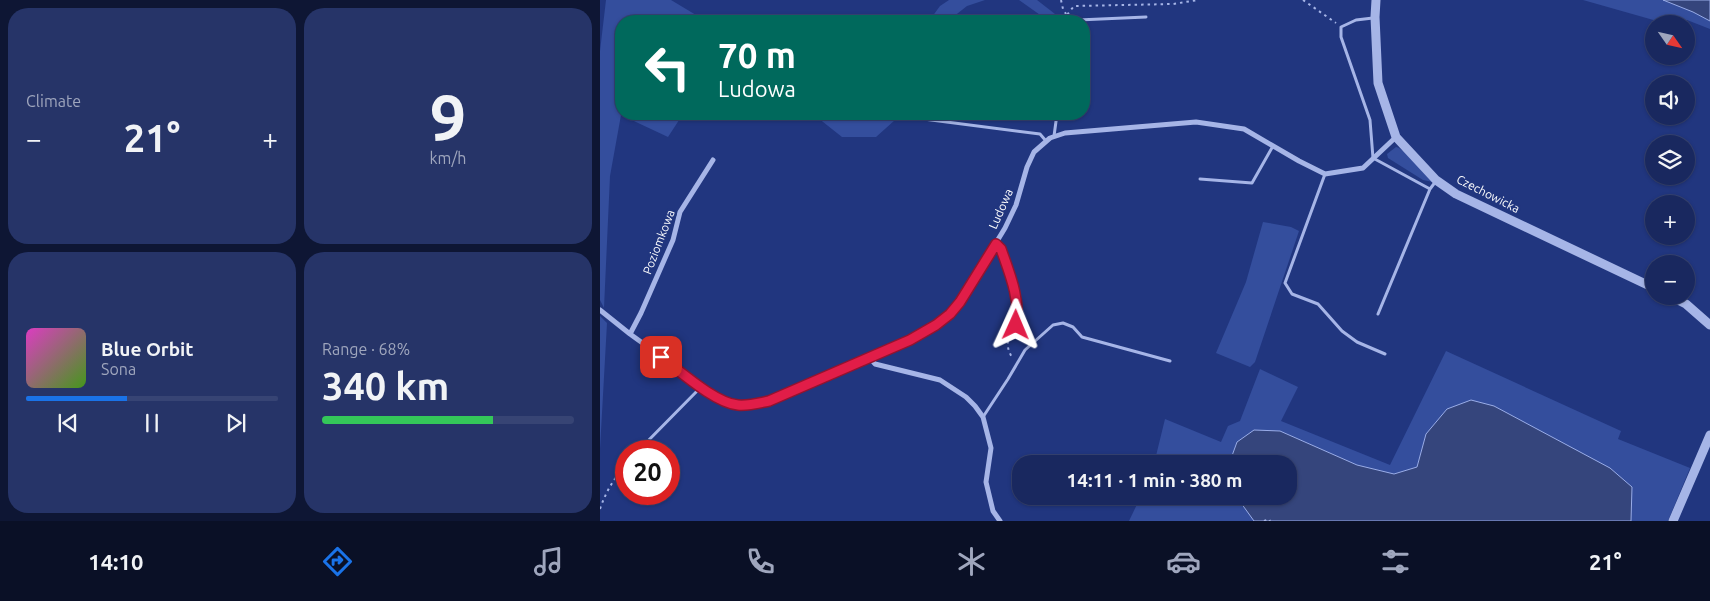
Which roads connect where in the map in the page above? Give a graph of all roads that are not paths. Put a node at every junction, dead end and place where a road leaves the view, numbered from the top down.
1 (1376, 0) edge
2 (1146, 17) dead end
3 (1375, 17) junction
4 (1090, 19) edge
5 (931, 120) edge
6 (1056, 120) edge
7 (1054, 136) junction
8 (1396, 137) junction
9 (1046, 141) junction
10 (1273, 146) junction
11 (1374, 158) junction
12 (713, 160) dead end
13 (1325, 174) junction
14 (1200, 179) dead end
15 (1436, 180) junction
16 (1430, 189) junction
17 (996, 244) junction
18 (1645, 284) edge
19 (1687, 305) edge
20 (600, 310) edge
21 (1378, 314) dead end
22 (1016, 325) road end
23 (1710, 325) edge
24 (630, 334) junction
25 (1385, 354) dead end
26 (870, 358) junction
27 (1170, 361) dead end
28 (701, 387) junction
29 (983, 417) junction
30 (1710, 434) edge
31 (649, 440) edge
32 (1000, 521) edge
33 (1673, 521) edge

1 - 3 street, Czechowicka
2 - 4 lane
3 - 8 street, Czechowicka
3 - 11 lane
5 - 9 lane
6 - 7 lane
7 - 9 street, Ludowa
7 - 10 street, Ludowa
8 - 11 street
8 - 15 street, Czechowicka
9 - 17 street, Ludowa
10 - 13 street, Ludowa
10 - 14 lane
11 - 13 street
11 - 16 lane
12 - 24 street, Poziomkowa
13 - 25 lane
15 - 16 lane
15 - 18 street, Czechowicka
16 - 21 lane
17 - 22 lane
17 - 26 street, Ludowa
19 - 23 street
20 - 24 street, Ludowa
24 - 28 street, Ludowa
26 - 28 street, Ludowa
26 - 29 street
27 - 29 lane
28 - 31 lane
29 - 32 street
30 - 33 street

